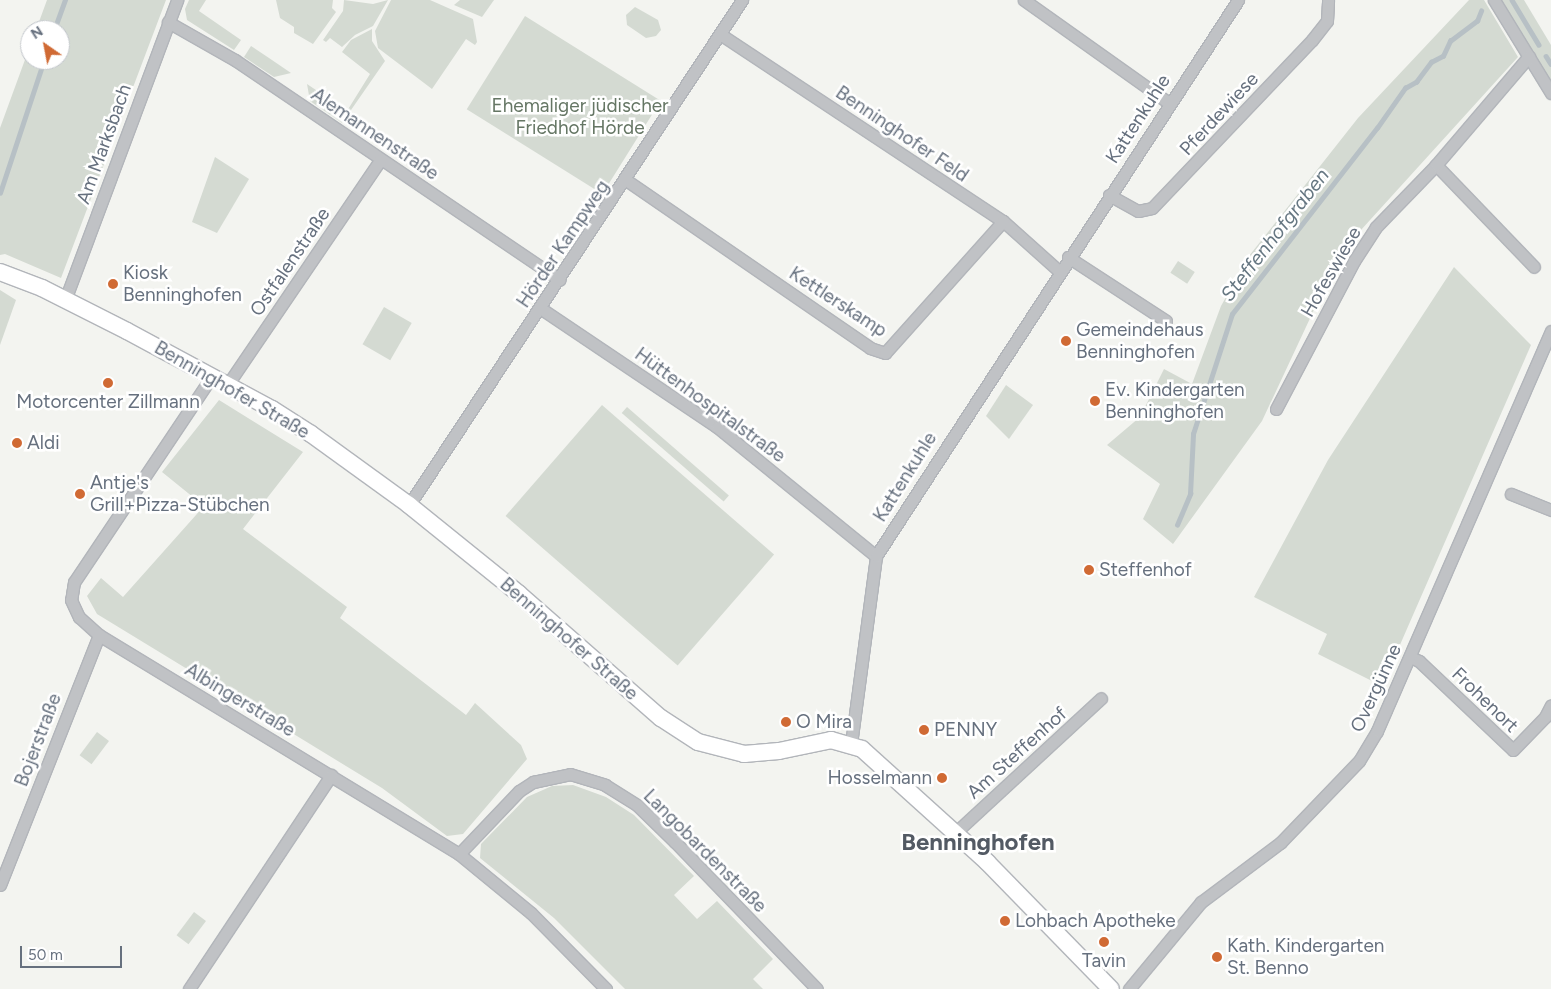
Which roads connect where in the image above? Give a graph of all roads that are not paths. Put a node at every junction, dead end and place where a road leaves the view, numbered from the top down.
1 (177, 0) edge
2 (742, 0) edge
3 (1024, 0) edge
4 (1238, 0) edge
5 (1328, 0) edge
6 (1494, 0) edge
7 (168, 22) junction
8 (720, 34) junction
9 (1529, 56) junction
10 (1551, 93) edge
11 (1169, 103) junction
12 (380, 160) junction
13 (1436, 165) junction
14 (626, 180) junction
15 (1109, 195) junction
16 (1003, 221) junction
17 (1068, 257) junction
18 (1534, 266) dead end
19 (1059, 271) junction
20 (3, 273) edge
21 (560, 280) junction
22 (65, 300) junction
23 (540, 308) junction
24 (1166, 321) dead end
25 (1551, 331) edge
26 (212, 376) junction
27 (228, 384) junction
28 (1276, 409) dead end
29 (1511, 494) dead end
30 (409, 505) junction
31 (1551, 510) edge
32 (876, 556) junction
33 (99, 635) junction
34 (1410, 657) junction
35 (1101, 698) dead end
36 (1551, 705) edge
37 (851, 744) junction
38 (331, 775) junction
39 (956, 832) junction
40 (459, 854) junction
41 (0, 885) edge
42 (600, 987) edge
43 (189, 989) edge
44 (817, 989) edge
45 (1111, 989) edge
46 (1129, 989) edge

1 - 7 street, Am Marksbach
2 - 8 street, Hörder Kampweg
3 - 11 street
4 - 11 street, Kattenkuhle
5 - 15 street, Pferdewiese
6 - 9 street
7 - 12 street, Alemannenstraße
7 - 22 street, Am Marksbach
8 - 14 street, Hörder Kampweg
8 - 16 street, Benninghofer Feld
9 - 10 street
9 - 13 street, Hofeswiese
11 - 15 street, Kattenkuhle
12 - 21 street, Alemannenstraße
12 - 27 street, Ostfalenstraße
13 - 18 street
13 - 28 street, Hofeswiese
14 - 16 street, Kettlerskamp
14 - 21 street, Hörder Kampweg
15 - 17 street, Kattenkuhle
16 - 19 street, Benninghofer Feld
17 - 19 street, Kattenkuhle
17 - 24 street
19 - 32 street, Kattenkuhle
20 - 22 main road, Benninghofer Straße
21 - 23 street, Hörder Kampweg
22 - 26 main road, Benninghofer Straße
23 - 30 street, Hörder Kampweg
23 - 32 street, Hüttenhospitalstraße
25 - 34 street, Overgünne
26 - 27 main road, Benninghofer Straße
26 - 33 street, Albingerstraße
27 - 30 main road, Benninghofer Straße
29 - 31 street
30 - 37 main road, Benninghofer Straße
32 - 37 street, Kattenkuhle
33 - 38 street, Albingerstraße
33 - 41 street, Bojerstraße
34 - 36 street, Frohenort
34 - 46 street, Overgünne
35 - 39 street, Am Steffenhof
37 - 39 main road, Benninghofer Straße
38 - 40 street, Albingerstraße
38 - 43 street
39 - 45 main road, Benninghofer Straße
40 - 42 street, Albingerstraße
40 - 44 street, Langobardenstraße

